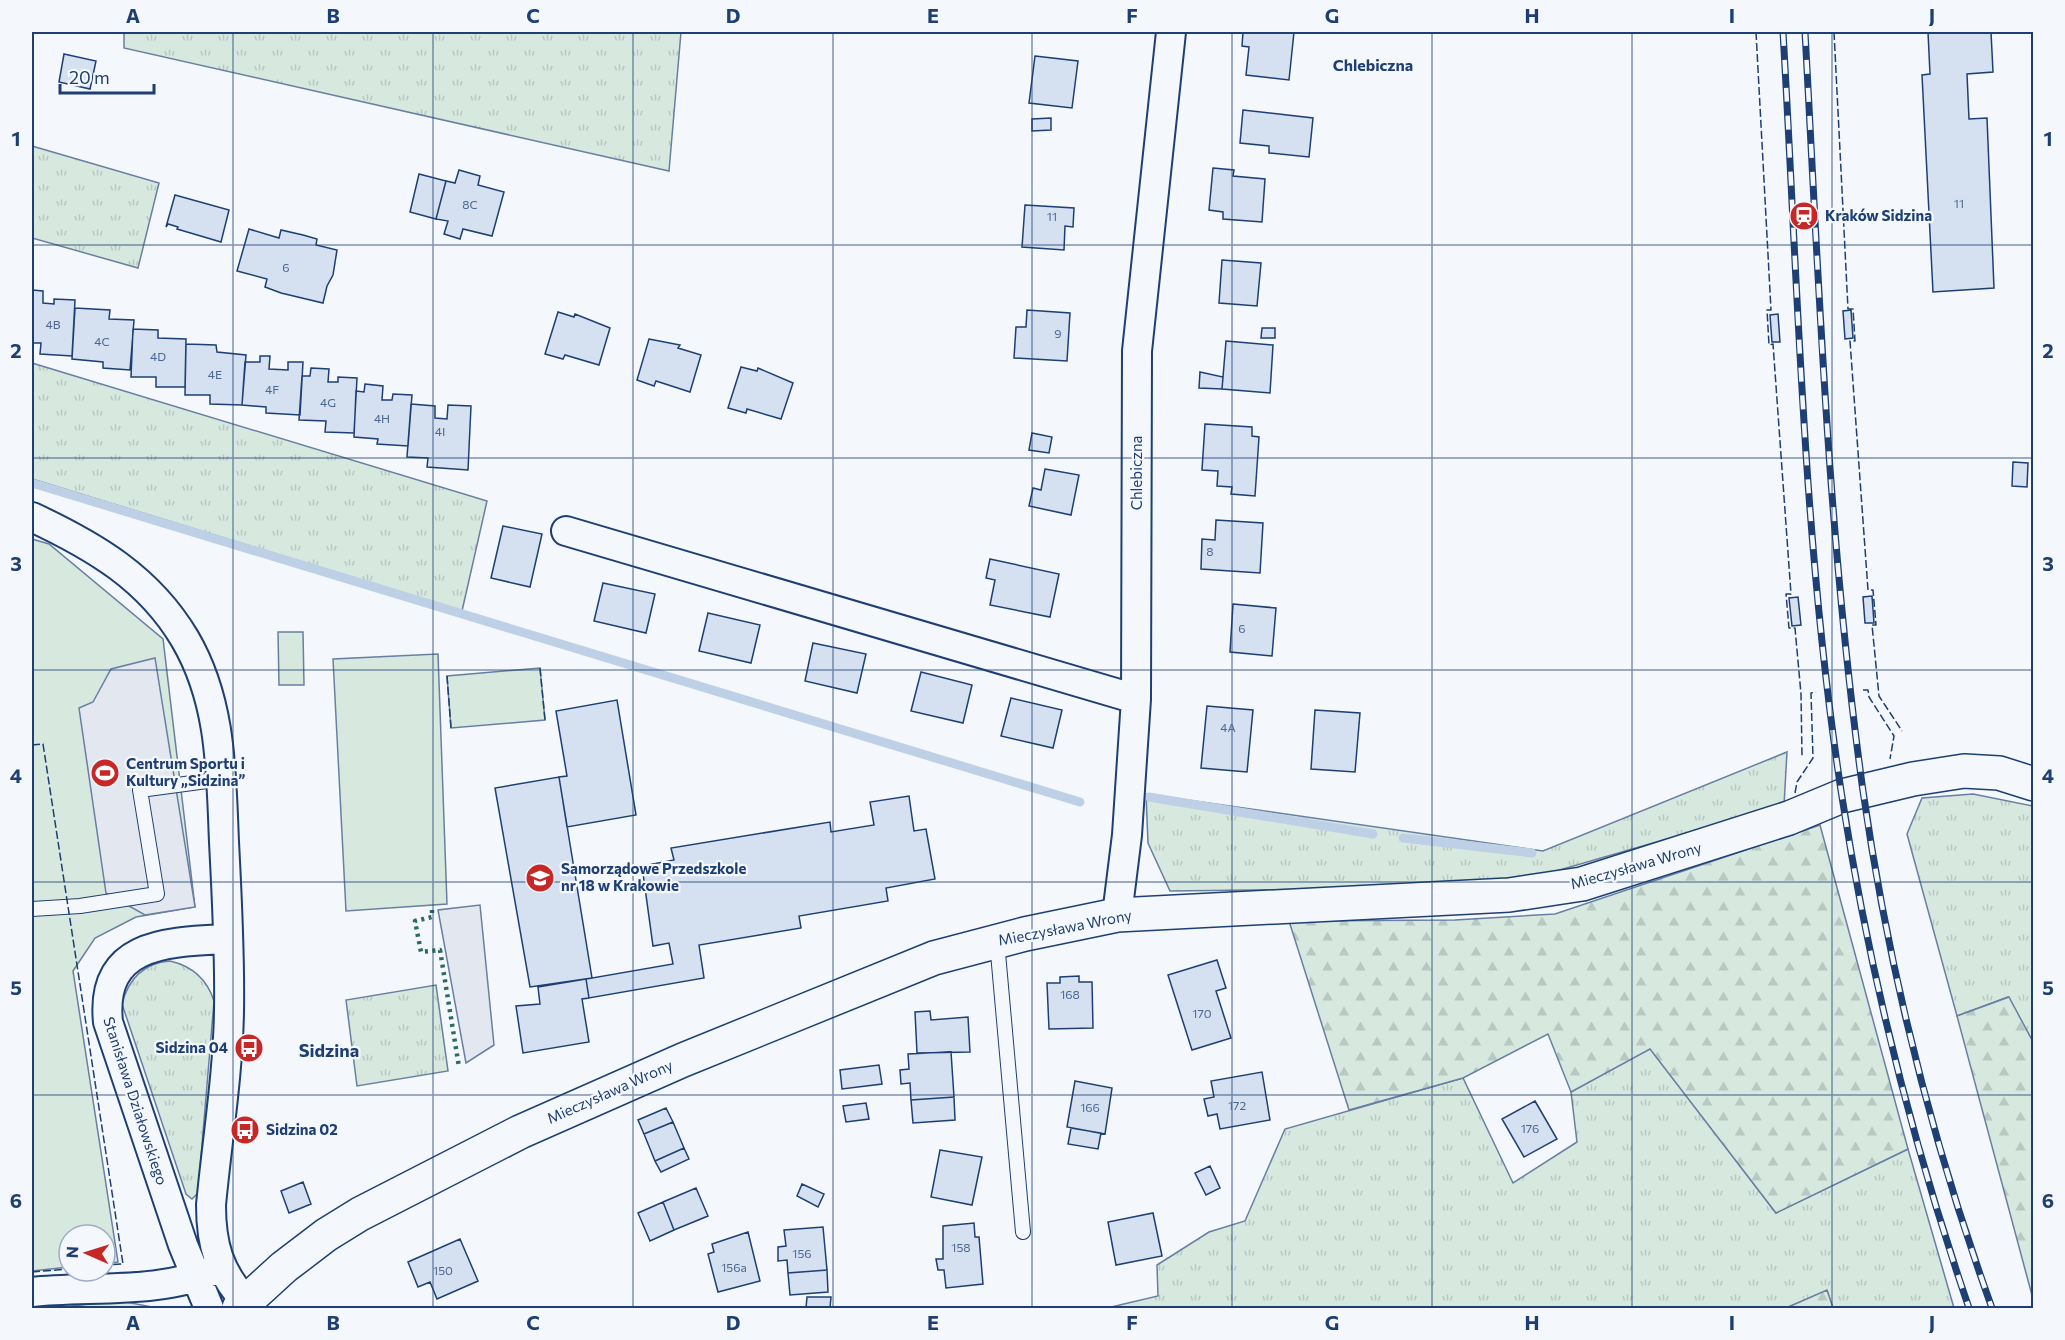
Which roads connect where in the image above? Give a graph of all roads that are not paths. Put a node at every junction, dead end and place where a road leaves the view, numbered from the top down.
1 (1170, 32) edge
2 (32, 517) edge
3 (566, 531) dead end
4 (1136, 699) junction
5 (222, 779) junction
6 (2034, 784) edge
7 (32, 909) edge
8 (1117, 915) junction
9 (228, 939) junction
10 (997, 940) junction
11 (1023, 1232) dead end
12 (209, 1272) junction
13 (32, 1292) edge
14 (243, 1305) edge
15 (209, 1308) edge

1 - 4 street, Chlebiczna
2 - 5 street, Stanisława Działowskiego
3 - 4 street
4 - 8 street, Chlebiczna
5 - 7 lane
5 - 9 street, Stanisława Działowskiego
6 - 8 street, Mieczysława Wrony
8 - 10 street, Mieczysława Wrony
9 - 12 street, Stanisława Działowskiego
9 - 12 street, Stanisława Działowskiego
10 - 11 lane
10 - 14 street, Mieczysława Wrony
12 - 13 street
12 - 14 street, Stanisława Działowskiego
12 - 15 street, Stanisława Działowskiego

